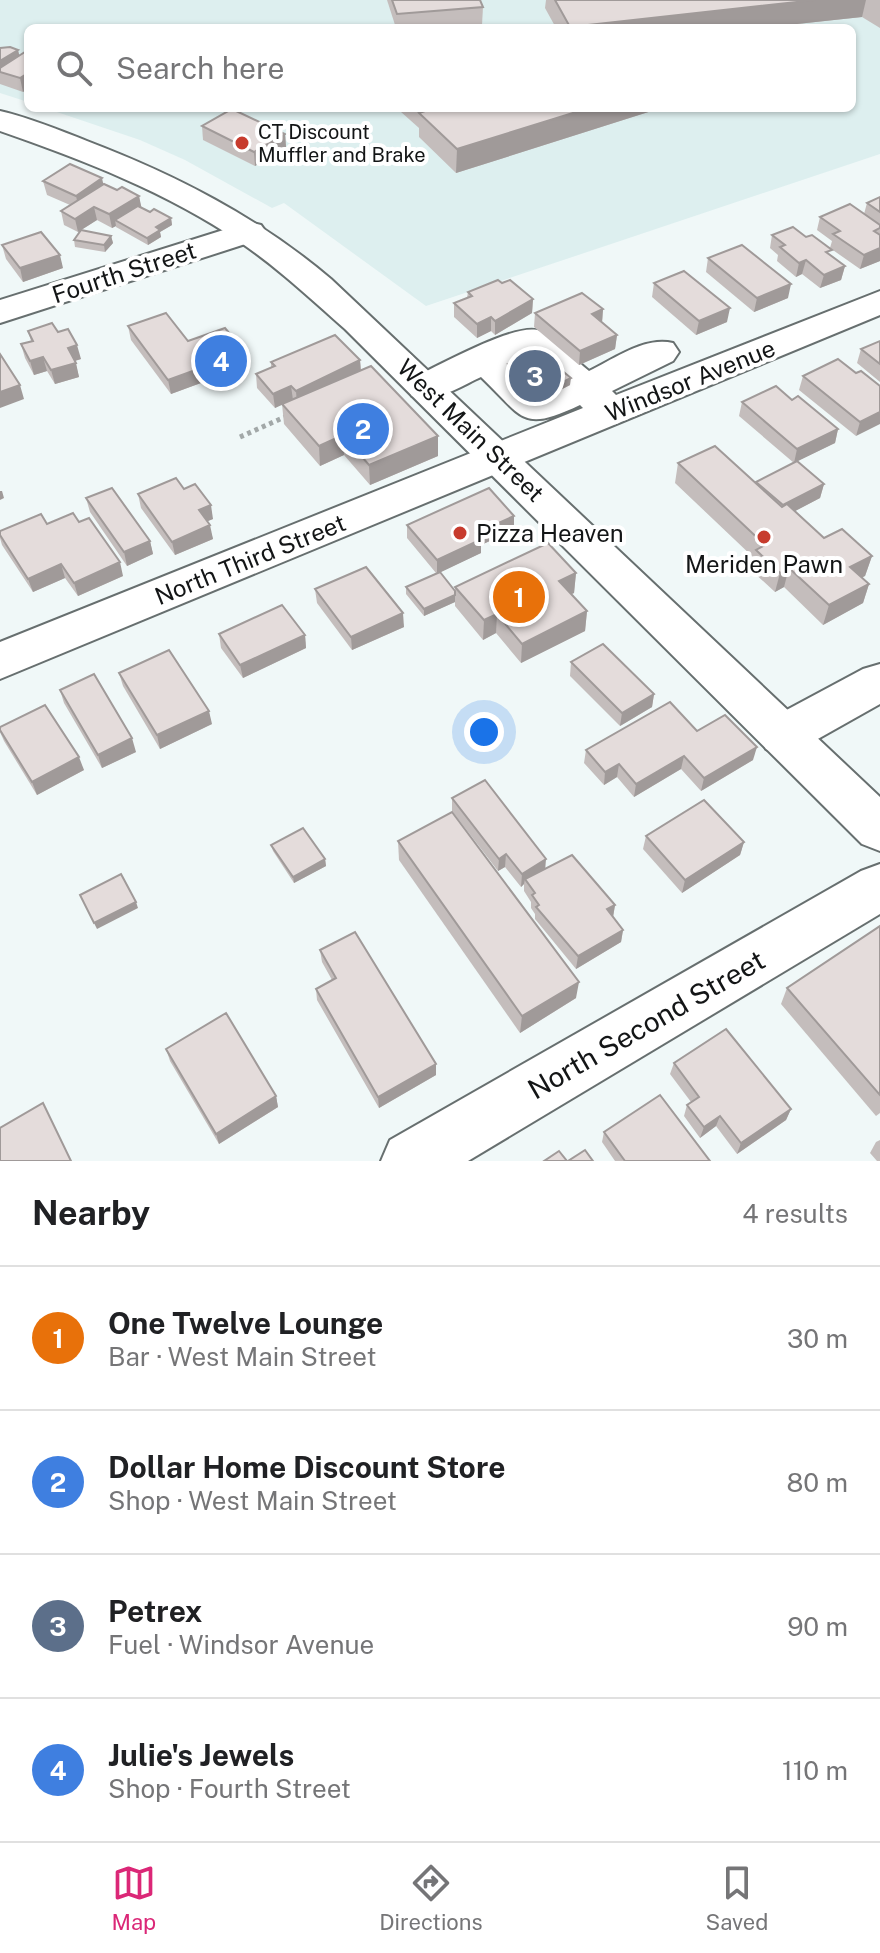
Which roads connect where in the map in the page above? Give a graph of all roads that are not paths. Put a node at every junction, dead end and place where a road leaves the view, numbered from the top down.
1 (0, 120) edge
2 (249, 232) junction
3 (880, 302) edge
4 (0, 312) edge
5 (660, 352) dead end
6 (426, 387) junction
7 (598, 400) junction
8 (500, 458) junction
9 (0, 661) edge
10 (880, 682) edge
11 (783, 735) junction
12 (880, 829) edge
13 (880, 887) edge
14 (411, 1161) edge

1 - 2 street, West Main Street
2 - 4 street, Fourth Street
2 - 6 street, West Main Street
3 - 7 street, Windsor Avenue
5 - 7 street
6 - 7 street
6 - 8 street, West Main Street
7 - 8 street, Windsor Avenue
8 - 9 street, North Third Street
8 - 11 street, West Main Street
10 - 11 street
11 - 12 street, West Main Street
13 - 14 street, North Second Street

